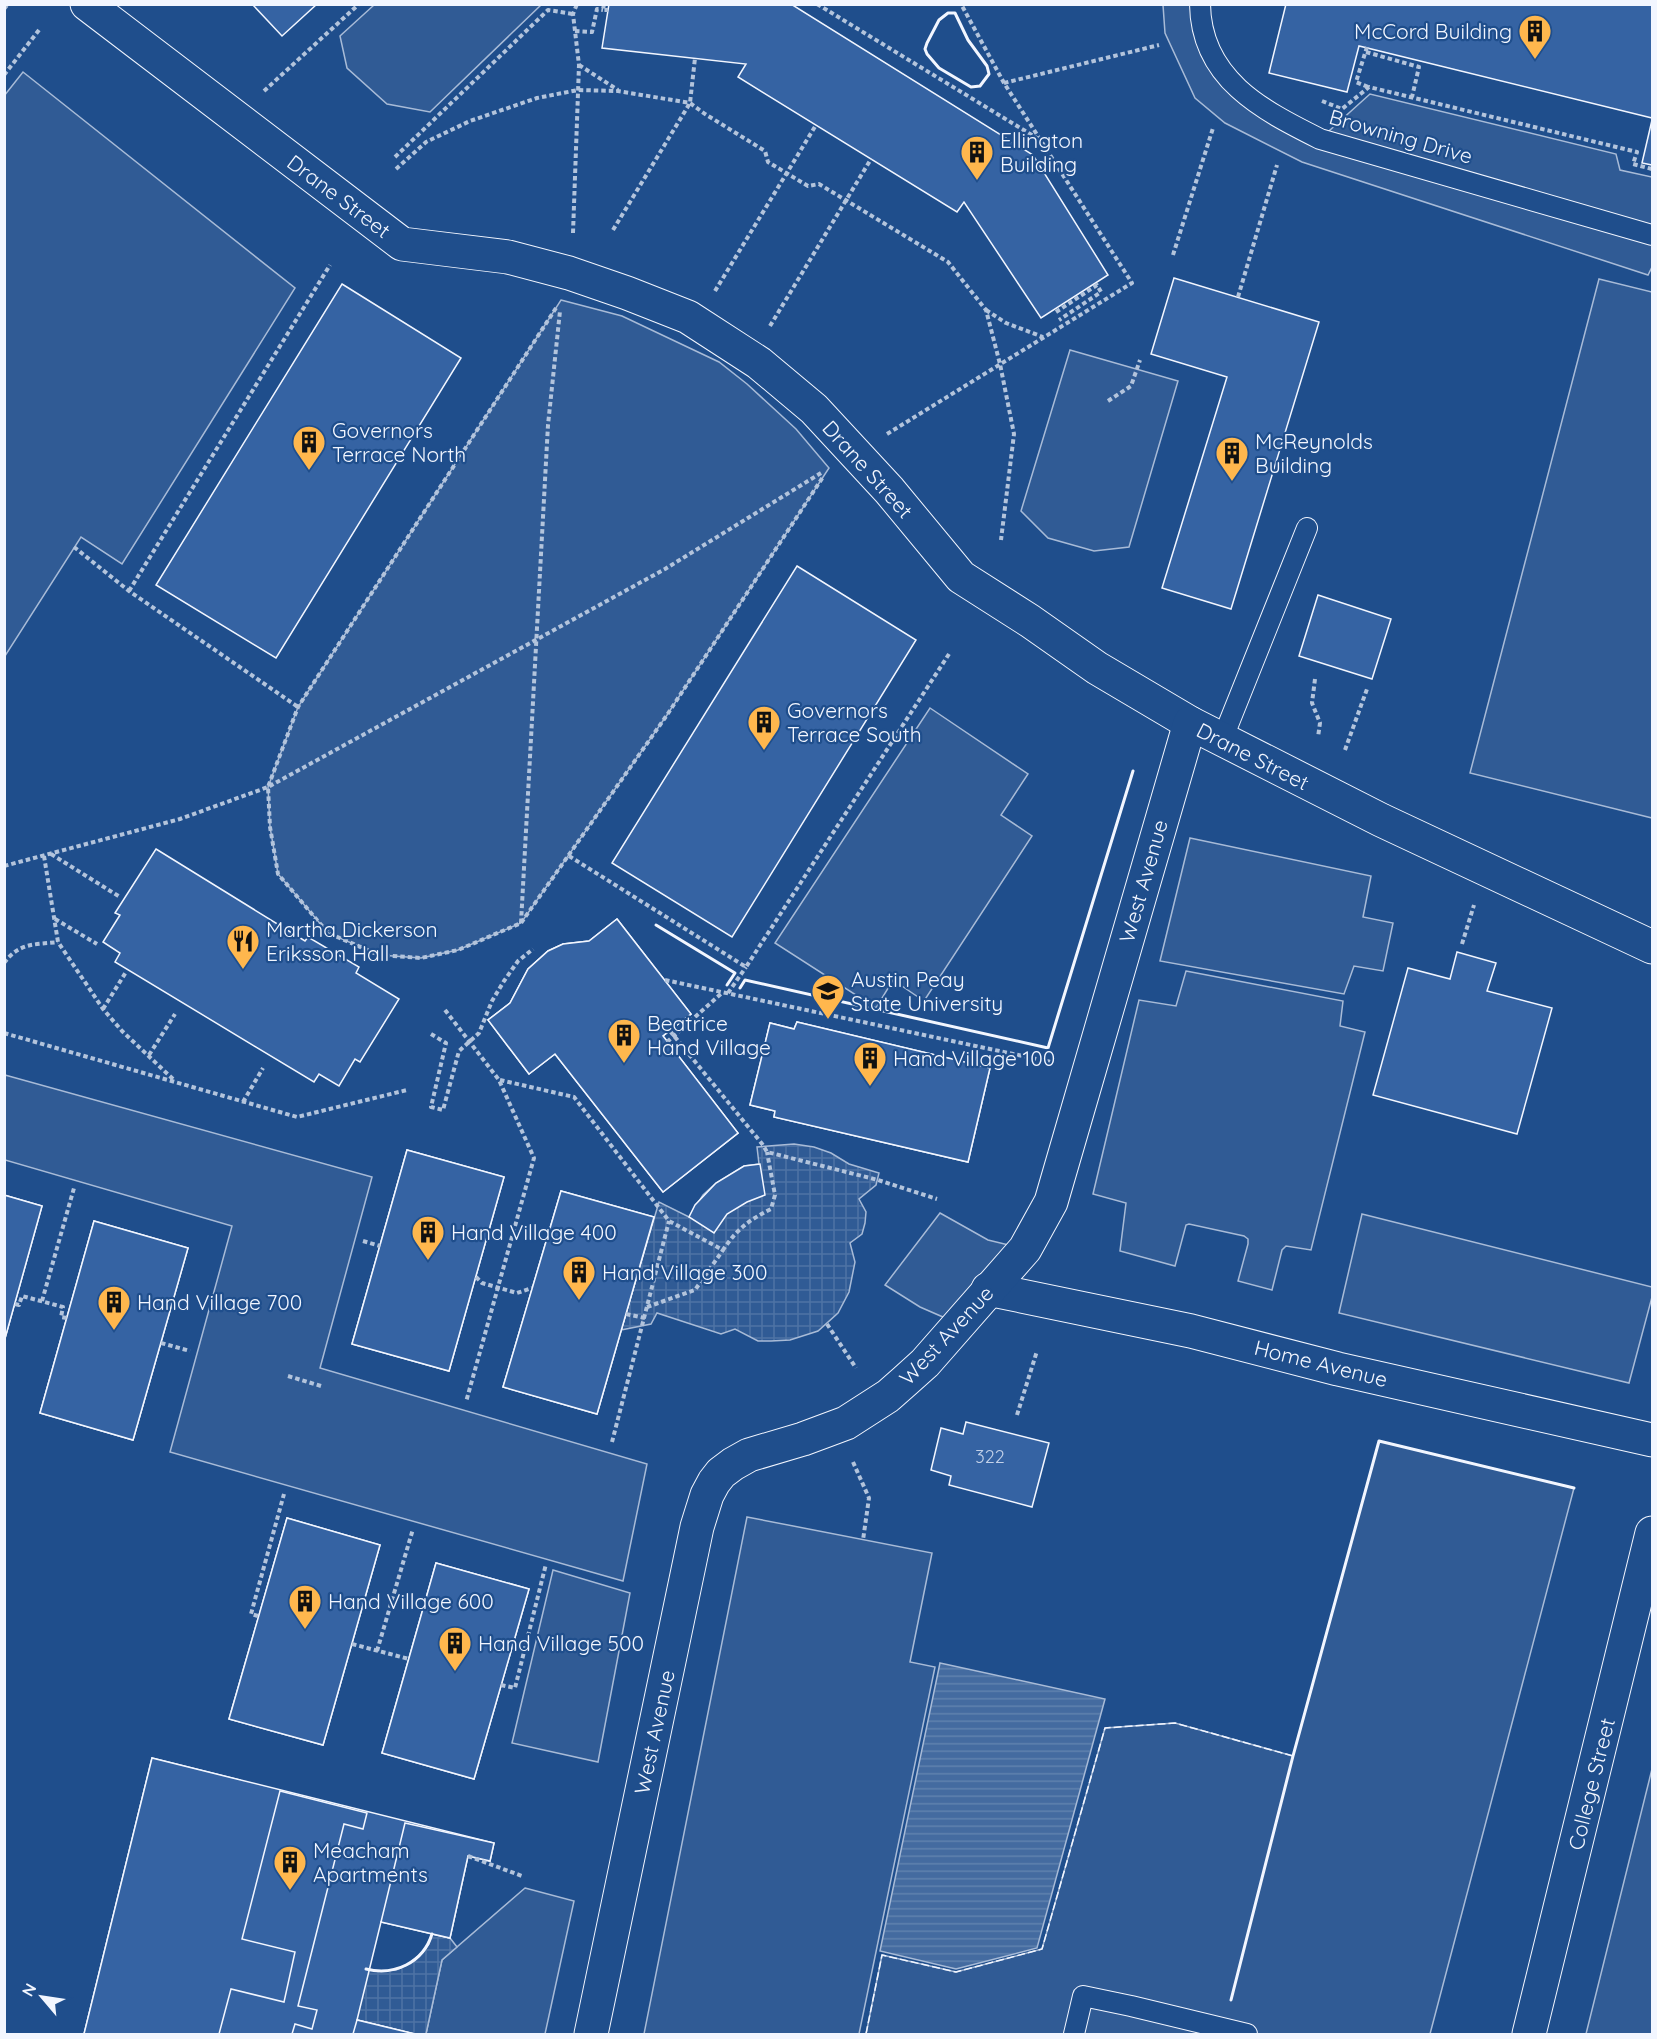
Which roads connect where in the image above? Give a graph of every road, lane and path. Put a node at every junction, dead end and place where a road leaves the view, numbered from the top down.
1 (8, 4) edge
2 (87, 4) edge
3 (359, 4) edge
4 (577, 4) edge
5 (817, 4) edge
6 (961, 4) edge
7 (1200, 4) edge
8 (605, 8) edge
9 (4, 9) edge
10 (573, 14) junction
11 (39, 30) dead end
12 (575, 31) junction
13 (1159, 45) dead end
14 (695, 58) dead end
15 (579, 65) junction
16 (4, 75) edge
17 (1004, 83) junction
18 (1369, 87) junction
19 (578, 90) junction
20 (618, 91) junction
21 (261, 94) dead end
22 (1412, 97) junction
23 (1320, 101) dead end
24 (690, 102) junction
25 (816, 125) dead end
26 (1213, 128) dead end
27 (1040, 140) junction
28 (395, 157) dead end
29 (871, 159) dead end
30 (1277, 165) dead end
31 (396, 169) dead end
32 (1653, 169) edge
33 (787, 173) junction
34 (846, 200) junction
35 (613, 230) dead end
36 (1653, 235) edge
37 (1173, 255) dead end
38 (330, 265) dead end
39 (569, 273) junction
40 (714, 294) dead end
41 (1238, 297) dead end
42 (986, 310) junction
43 (1056, 312) dead end
44 (1059, 320) dead end
45 (769, 327) dead end
46 (1044, 337) junction
47 (1140, 360) dead end
48 (1000, 364) junction
49 (1108, 402) dead end
50 (856, 453) junction
51 (1307, 528) dead end
52 (1001, 540) dead end
53 (74, 547) dead end
54 (129, 591) junction
55 (535, 641) junction
56 (950, 654) dead end
57 (1315, 680) dead end
58 (1367, 689) dead end
59 (298, 707) junction
60 (1190, 723) junction
61 (1318, 737) dead end
62 (1222, 740) junction
63 (1345, 750) dead end
64 (268, 787) junction
65 (50, 854) junction
66 (44, 856) junction
67 (569, 856) junction
68 (4, 866) edge
69 (120, 897) dead end
70 (1474, 904) dead end
71 (54, 918) junction
72 (521, 923) junction
73 (58, 942) junction
74 (97, 944) dead end
75 (1462, 944) dead end
76 (1653, 947) edge
77 (533, 949) dead end
78 (4, 963) edge
79 (746, 967) junction
80 (126, 972) dead end
81 (665, 980) dead end
82 (722, 992) junction
83 (728, 993) junction
84 (103, 1009) junction
85 (445, 1010) dead end
86 (175, 1014) dead end
87 (670, 1031) dead end
88 (4, 1033) edge
89 (431, 1034) dead end
90 (674, 1035) junction
91 (469, 1042) junction
92 (667, 1042) dead end
93 (149, 1056) junction
94 (1052, 1062) dead end
95 (263, 1068) dead end
96 (500, 1080) junction
97 (176, 1082) junction
98 (407, 1090) dead end
99 (243, 1102) junction
100 (767, 1152) junction
101 (74, 1188) dead end
102 (937, 1199) dead end
103 (669, 1221) junction
104 (363, 1241) dead end
105 (380, 1246) dead end
106 (723, 1250) junction
107 (476, 1276) dead end
108 (498, 1288) junction
109 (532, 1288) dead end
110 (988, 1289) junction
111 (42, 1301) junction
112 (15, 1304) dead end
113 (647, 1307) junction
114 (626, 1314) dead end
115 (67, 1318) dead end
116 (645, 1318) junction
117 (827, 1324) dead end
118 (161, 1343) dead end
119 (190, 1351) dead end
120 (1037, 1351) dead end
121 (856, 1368) dead end
122 (288, 1376) dead end
123 (321, 1386) dead end
124 (466, 1402) dead end
125 (1017, 1415) dead end
126 (1653, 1440) edge
127 (612, 1442) dead end
128 (852, 1461) dead end
129 (284, 1494) dead end
130 (413, 1529) dead end
131 (1653, 1533) edge
132 (864, 1540) dead end
133 (546, 1564) dead end
134 (258, 1616) dead end
135 (352, 1644) dead end
136 (377, 1651) junction
137 (409, 1659) dead end
138 (501, 1685) dead end
139 (468, 1856) dead end
140 (522, 1876) dead end
141 (591, 2034) edge
142 (1074, 2034) edge
143 (1247, 2034) edge
144 (1529, 2034) edge

1 - 9 path
2 - 39 street, Drane Street
3 - 21 path
4 - 10 path
5 - 27 path
6 - 17 path
7 - 36 lane, Browning Drive
8 - 12 path
10 - 12 path
10 - 28 path
11 - 16 path
12 - 15 path
13 - 17 path
14 - 24 path
15 - 19 path
15 - 20 path
17 - 27 path
18 - 22 path
18 - 22 path
18 - 23 path
19 - 20 path
19 - 31 path
19 - 39 path
20 - 24 path
22 - 32 path
24 - 33 path
24 - 35 path
25 - 33 path
26 - 37 path
27 - 46 path
29 - 34 path
30 - 41 path
33 - 34 path
33 - 40 path
34 - 42 path
34 - 45 path
38 - 54 path
39 - 50 street, Drane Street
42 - 46 path
42 - 48 path
43 - 44 path
46 - 48 path
47 - 49 path
48 - 50 path
48 - 52 path
50 - 60 street, Drane Street
51 - 62 lane
53 - 54 path
54 - 59 path
55 - 59 path
55 - 64 path
55 - 67 path
55 - 72 path
56 - 79 path
57 - 61 path
58 - 63 path
59 - 64 path
60 - 62 street, Drane Street
60 - 110 street, West Avenue
62 - 76 street, Drane Street
64 - 65 path
64 - 72 path
65 - 66 path
65 - 69 path
66 - 68 path
66 - 71 path
67 - 72 path
67 - 79 path
70 - 75 path
71 - 73 path
71 - 74 path
73 - 78 path
73 - 84 path
77 - 91 path
79 - 83 path
80 - 84 path
81 - 82 path
82 - 83 path
82 - 90 path
83 - 94 path
84 - 93 path
85 - 91 path
86 - 93 path
87 - 90 path
88 - 97 path
89 - 91 path
90 - 92 path
90 - 100 path
91 - 96 path
93 - 97 path
95 - 99 path
96 - 103 path
96 - 108 path
97 - 99 path
98 - 99 path
100 - 102 path
100 - 106 path
101 - 111 path
103 - 106 path
103 - 113 path
104 - 105 path
106 - 113 path
107 - 108 path
108 - 109 path
108 - 124 path
110 - 126 street, Home Avenue
110 - 141 street, West Avenue
111 - 112 path
111 - 115 path
113 - 116 path
114 - 116 path
116 - 127 path
117 - 121 path
118 - 119 path
120 - 125 path
122 - 123 path
128 - 132 path
129 - 134 path
130 - 136 path
131 - 144 street, College Street
133 - 138 path
135 - 136 path
136 - 137 path
139 - 140 path
142 - 143 lane

